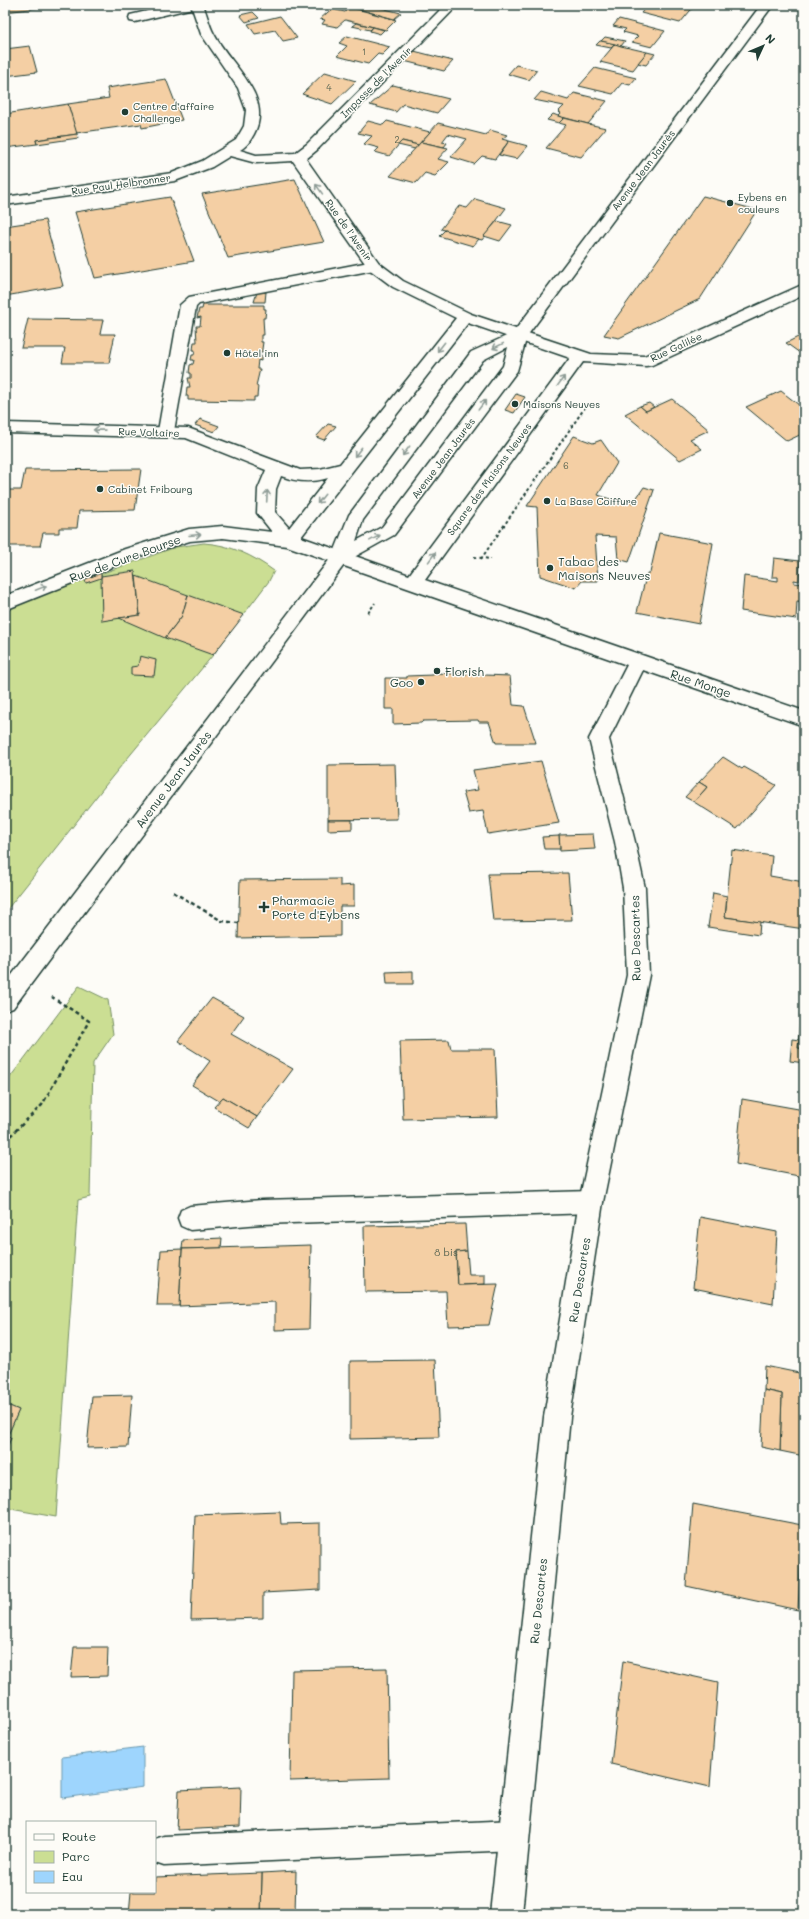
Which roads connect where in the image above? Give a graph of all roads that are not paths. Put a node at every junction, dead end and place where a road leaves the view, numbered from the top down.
1 (189, 5) edge
2 (197, 5) edge
3 (452, 5) edge
4 (766, 5) edge
5 (135, 18) dead end
6 (230, 151) junction
7 (298, 158) junction
8 (5, 201) edge
9 (374, 266) junction
10 (804, 289) edge
11 (465, 317) junction
12 (519, 336) junction
13 (580, 355) junction
14 (5, 428) edge
15 (166, 432) junction
16 (275, 468) junction
17 (345, 468) junction
18 (289, 540) junction
19 (341, 557) junction
20 (413, 583) junction
21 (5, 603) edge
22 (638, 661) junction
23 (804, 719) edge
24 (5, 1000) edge
25 (591, 1202) junction
26 (190, 1218) dead end
27 (514, 1835) junction
28 (164, 1851) dead end
29 (506, 1914) edge

1 - 5 street
2 - 6 street, Rue Paul Helbronner
3 - 7 street, Impasse de l'Avenir
4 - 12 street, Avenue Jean Jaurès
6 - 7 street
6 - 8 street, Rue Paul Helbronner
9 -> 7 street, Rue de l'Avenir
9 - 11 street, Rue de l'Avenir
9 - 15 street
10 - 13 street, Rue Galilée
11 - 12 street, Rue de l'Avenir
11 -> 17 street
12 - 13 street, Rue Galilée
12 -> 19 street, Avenue Jean Jaurès
19 -> 12 street, Avenue Jean Jaurès
20 -> 13 street, Square des Maisons Neuves
15 -> 14 street, Rue Voltaire
15 - 16 street, Rue Voltaire
16 - 17 street
18 -> 16 street
17 -> 18 street
18 - 19 street, Rue de Cure Bourse
21 -> 18 street, Rue de Cure Bourse
19 - 20 street
19 - 24 street, Avenue Jean Jaurès
20 - 22 street, Rue Monge
22 - 23 street, Rue Monge
22 - 25 street, Rue Descartes
25 - 26 street
25 - 27 street, Rue Descartes
27 - 28 street
27 - 29 street, Rue Descartes

